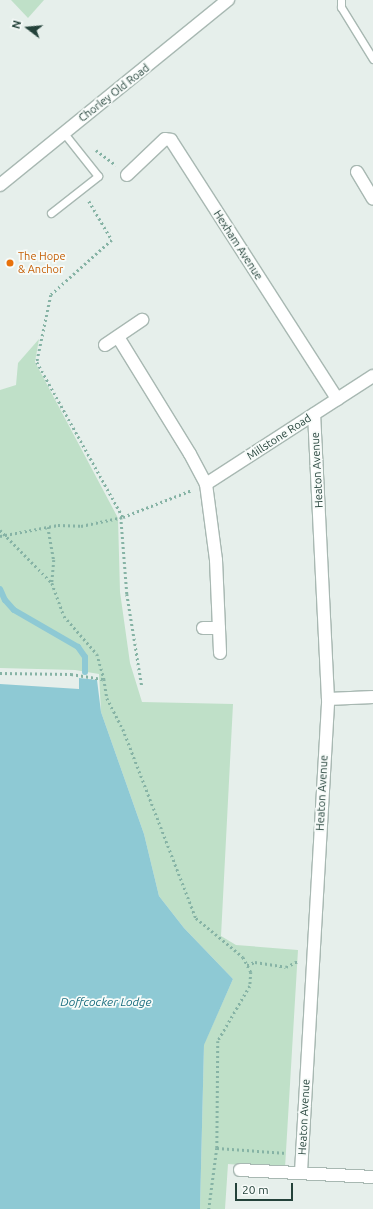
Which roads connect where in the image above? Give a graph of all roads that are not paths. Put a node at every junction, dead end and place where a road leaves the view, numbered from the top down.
1 (228, 0) edge
2 (341, 0) edge
3 (373, 59) edge
4 (63, 132) junction
5 (357, 172) dead end
6 (129, 173) road end
7 (0, 185) edge
8 (373, 199) edge
9 (51, 213) dead end
10 (142, 320) dead end
11 (118, 337) junction
12 (105, 345) dead end
13 (373, 376) edge
14 (337, 399) junction
15 (314, 414) junction
16 (206, 484) junction
17 (203, 628) dead end
18 (219, 628) junction
19 (220, 653) dead end
20 (373, 697) edge
21 (328, 699) junction
22 (240, 1170) dead end
23 (301, 1172) junction
24 (373, 1177) edge

1 - 4 street, Chorley Old Road
2 - 3 lane
4 - 7 street, Chorley Old Road
4 - 9 lane
5 - 8 street
6 - 14 street, Hexham Avenue
10 - 11 street
11 - 12 street
11 - 16 street
13 - 14 street, Millstone Road
14 - 15 street, Millstone Road
15 - 16 street, Millstone Road
15 - 21 street, Heaton Avenue
16 - 18 street
17 - 18 street
18 - 19 street
20 - 21 street
21 - 23 street, Heaton Avenue
22 - 23 street
23 - 24 street

